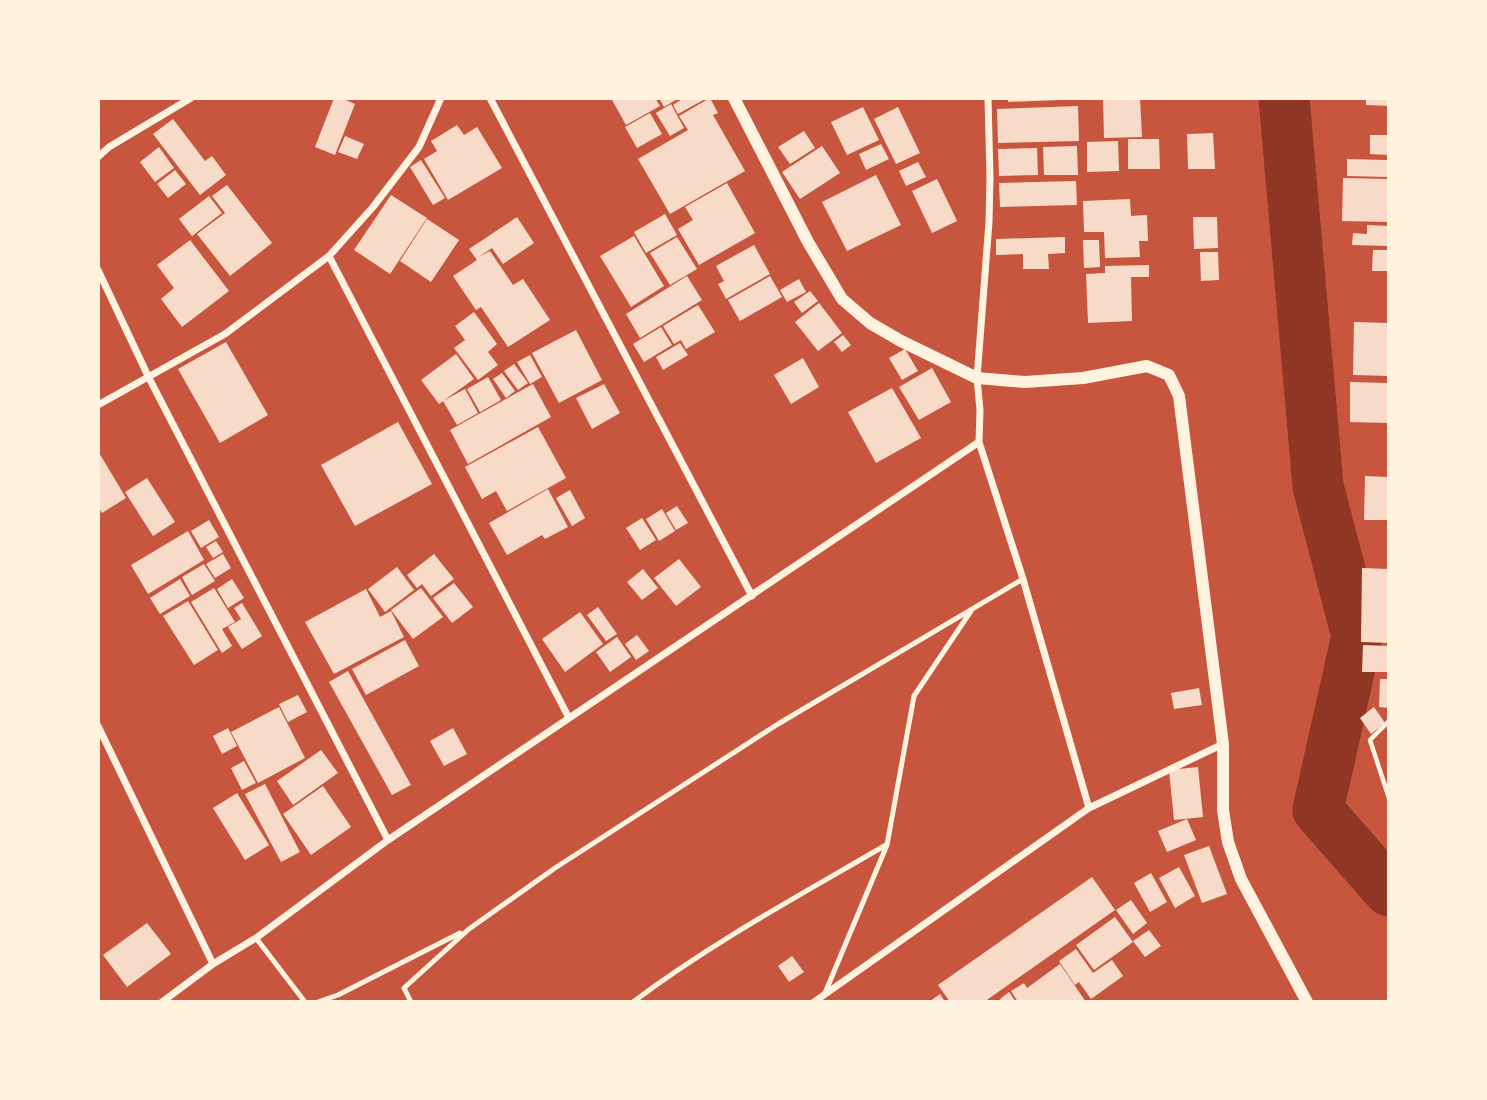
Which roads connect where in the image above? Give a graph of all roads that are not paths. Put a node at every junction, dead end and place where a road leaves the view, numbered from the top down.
1 (191, 98) edge
2 (441, 98) edge
3 (490, 98) edge
4 (734, 98) edge
5 (988, 98) edge
6 (98, 157) edge
7 (329, 256) junction
8 (98, 270) edge
9 (149, 378) junction
10 (977, 378) junction
11 (98, 405) edge
12 (979, 442) junction
13 (1023, 579) junction
14 (751, 596) junction
15 (973, 608) junction
16 (569, 718) junction
17 (98, 726) edge
18 (1223, 744) junction
19 (1088, 808) junction
20 (388, 840) junction
21 (887, 845) junction
22 (469, 929) junction
23 (256, 938) junction
24 (213, 964) junction
25 (824, 994) junction
26 (162, 1002) edge
27 (305, 1002) edge
28 (318, 1002) edge
29 (411, 1002) edge
30 (633, 1002) edge
31 (814, 1002) edge
32 (1307, 1002) edge

1 - 6 street
2 - 7 street
3 - 14 street
4 - 10 street
5 - 10 street
7 - 9 street
7 - 16 street
8 - 9 street
9 - 11 street
9 - 20 street
10 - 12 street
10 - 18 street
12 - 13 street
12 - 14 street
13 - 15 lane
13 - 19 street
14 - 16 street
15 - 21 lane
15 - 22 lane
16 - 20 street
17 - 24 street
18 - 19 street
18 - 32 street
19 - 25 street
20 - 23 street
21 - 25 lane
21 - 30 lane
22 - 28 lane
22 - 29 lane
23 - 24 street
23 - 27 lane
24 - 26 street
25 - 31 street

